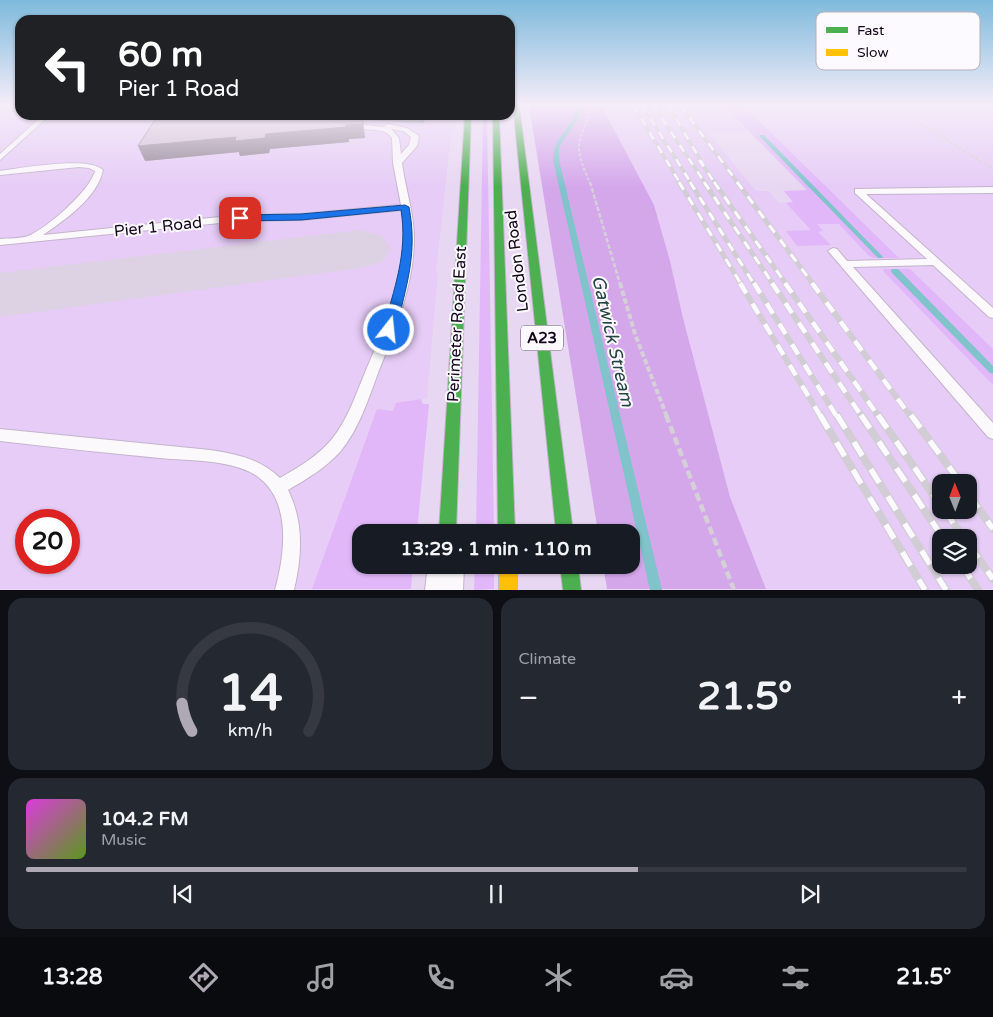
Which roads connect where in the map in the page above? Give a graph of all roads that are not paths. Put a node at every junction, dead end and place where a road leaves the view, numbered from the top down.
1 (28, 133) edge
2 (394, 133) edge
3 (411, 133) edge
4 (467, 133) edge
5 (496, 133) edge
6 (519, 133) edge
7 (0, 158) edge
8 (397, 164) junction
9 (0, 173) edge
10 (993, 190) edge
11 (405, 207) junction
12 (27, 240) junction
13 (0, 242) edge
14 (833, 251) dead end
15 (936, 262) junction
16 (844, 264) junction
17 (993, 314) edge
18 (993, 433) edge
19 (0, 435) edge
20 (277, 488) junction
21 (447, 524) edge
22 (507, 524) edge
23 (565, 524) edge
24 (445, 574) edge
25 (508, 574) edge
26 (570, 574) edge
27 (284, 590) edge
28 (444, 590) edge
29 (508, 590) edge
30 (572, 590) edge

1 - 7 lane
2 - 8 lane
3 - 8 lane
4 - 21 main road, Perimeter Road East
5 - 22 main road, London Road / A23
6 - 23 main road, London Road / A23
8 - 11 lane
9 - 12 lane
10 - 15 lane
11 - 12 lane, Pier 1 Road
11 - 20 lane
12 - 13 lane, Pier 1 Road
14 - 16 lane
15 - 16 lane
15 - 17 lane
16 - 18 lane
19 - 20 lane
20 - 27 lane
24 - 28 street
25 - 29 main road
26 - 30 main road

